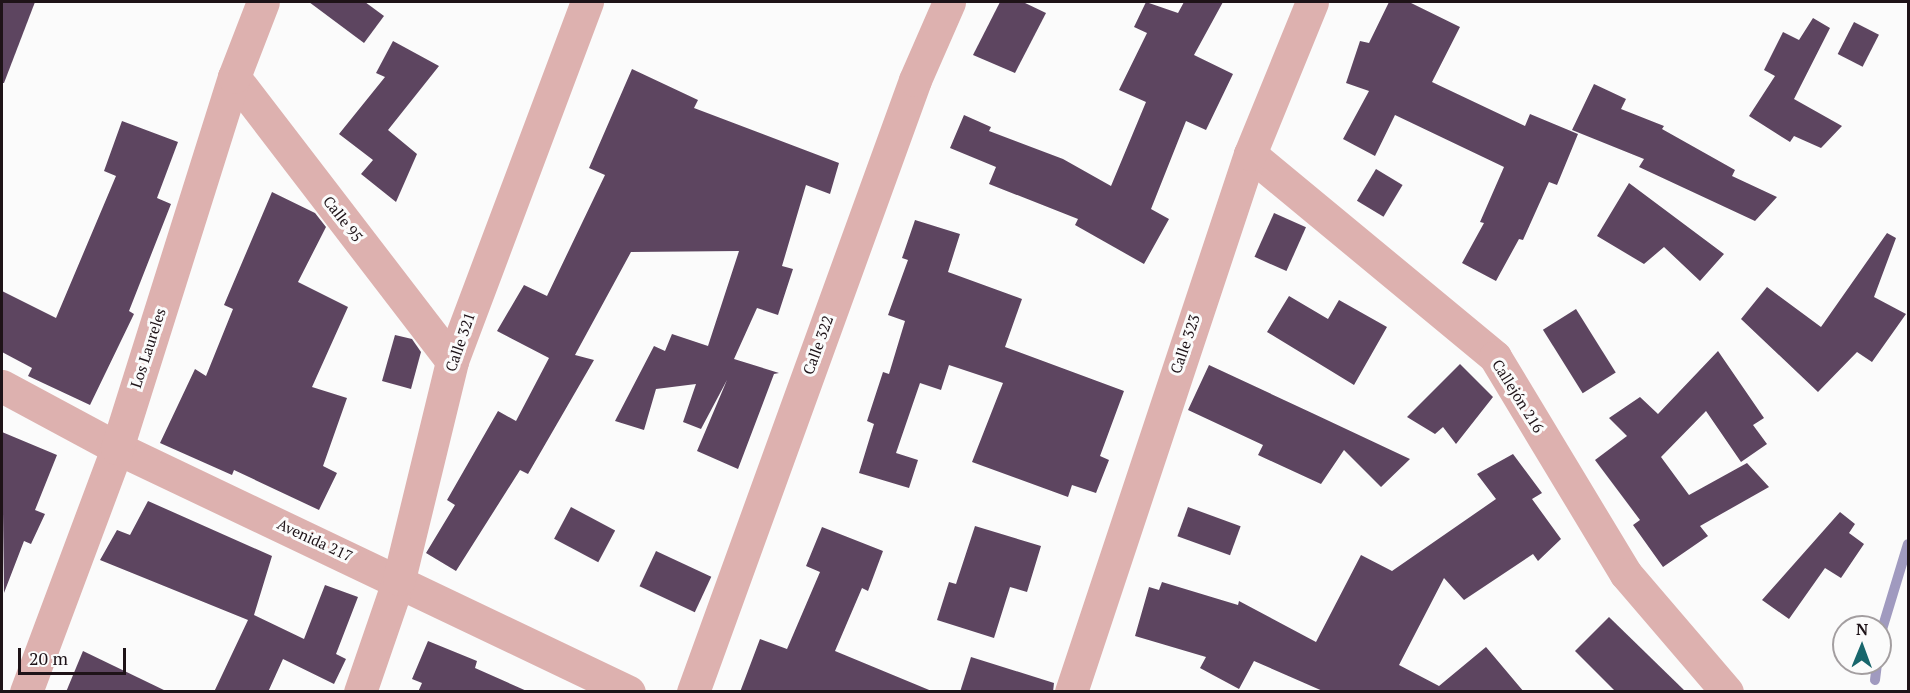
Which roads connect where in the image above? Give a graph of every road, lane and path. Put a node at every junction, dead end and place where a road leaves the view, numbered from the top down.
1 (263, 2) edge
2 (587, 2) edge
3 (949, 2) edge
4 (1312, 2) edge
5 (234, 77) junction
6 (1250, 154) junction
7 (452, 361) junction
8 (2, 386) edge
9 (117, 448) junction
10 (399, 579) junction
11 (26, 692) edge
12 (360, 692) edge
13 (629, 692) edge
14 (693, 692) edge
15 (1071, 692) edge
16 (1727, 692) edge

1 - 5 street, Los Laureles
2 - 7 street, Calle 321
3 - 14 street, Calle 322
4 - 6 street, Calle 323
5 - 7 street, Calle 95
5 - 9 street, Los Laureles
6 - 15 street, Calle 323
6 - 16 street, Callejón 216
7 - 10 street, Calle 321
8 - 9 street, Avenida 217
9 - 10 street, Avenida 217
9 - 11 street, Los Laureles
10 - 12 street, Calle 321
10 - 13 street, Avenida 217

